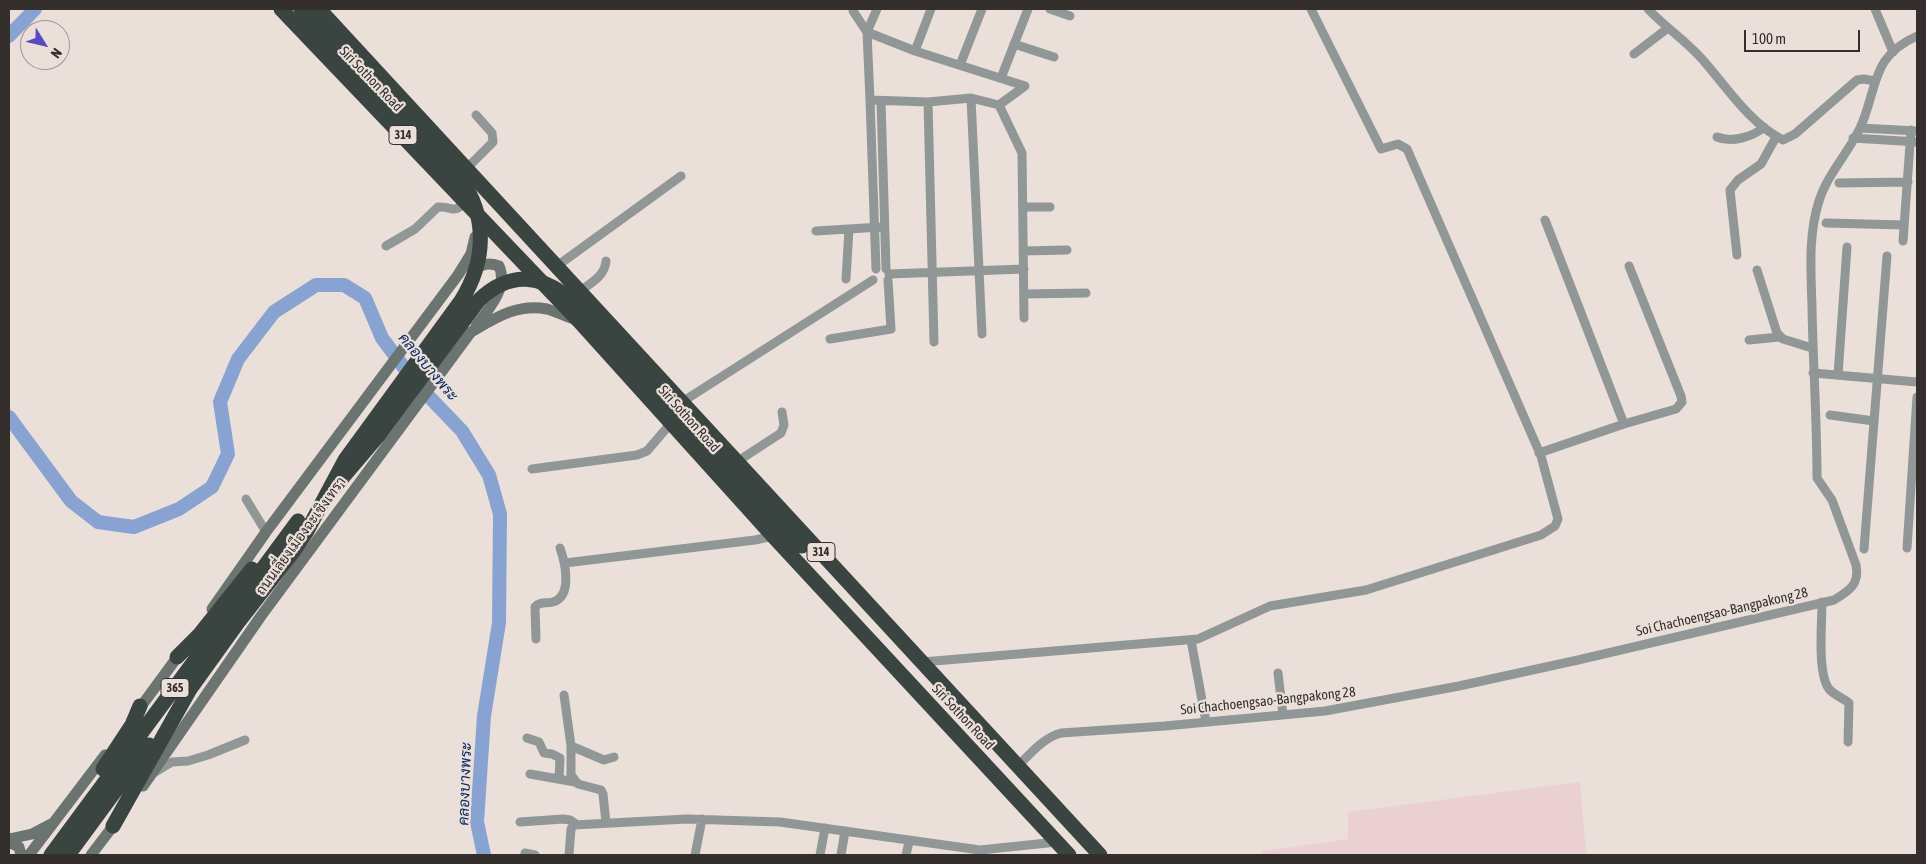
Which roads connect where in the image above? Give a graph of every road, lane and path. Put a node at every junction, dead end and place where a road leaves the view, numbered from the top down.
1 (281, 9) edge
2 (300, 9) edge
3 (318, 9) edge
4 (877, 9) edge
5 (931, 9) edge
6 (982, 9) edge
7 (1028, 9) edge
8 (1050, 9) edge
9 (1311, 9) edge
10 (1648, 9) edge
11 (1875, 9) edge
12 (853, 11) dead end
13 (1070, 16) dead end
14 (1668, 28) junction
15 (868, 32) junction
16 (1917, 36) edge
17 (1014, 44) junction
18 (915, 51) junction
19 (1893, 52) junction
20 (1634, 54) dead end
21 (1054, 57) dead end
22 (960, 65) junction
23 (1001, 78) junction
24 (1875, 80) junction
25 (971, 98) junction
26 (870, 100) junction
27 (881, 101) junction
28 (928, 102) junction
29 (999, 106) junction
30 (476, 115) dead end
31 (1764, 127) junction
32 (1860, 128) junction
33 (1914, 130) edge
34 (1717, 137) dead end
35 (1776, 137) junction
36 (1853, 138) junction
37 (1914, 141) edge
38 (466, 169) junction
39 (681, 176) dead end
40 (1908, 182) junction
41 (1839, 183) dead end
42 (468, 204) junction
43 (1023, 207) junction
44 (1050, 207) dead end
45 (1545, 220) dead end
46 (1826, 223) dead end
47 (518, 224) junction
48 (1904, 225) junction
49 (886, 227) junction
50 (875, 228) junction
51 (848, 229) junction
52 (816, 231) dead end
53 (1903, 241) dead end
54 (504, 242) junction
55 (386, 246) dead end
56 (1847, 246) dead end
57 (541, 250) junction
58 (1023, 250) junction
59 (1067, 250) dead end
60 (1737, 255) dead end
61 (1887, 256) dead end
62 (606, 261) dead end
63 (524, 263) junction
64 (557, 266) junction
65 (1629, 266) dead end
66 (876, 269) junction
67 (1024, 269) junction
68 (1757, 270) dead end
69 (980, 271) junction
70 (933, 273) junction
71 (887, 274) junction
72 (846, 279) dead end
73 (873, 280) junction
74 (580, 291) junction
75 (1086, 293) dead end
76 (1024, 294) junction
77 (441, 298) junction
78 (1024, 318) dead end
79 (579, 321) junction
80 (471, 332) junction
81 (982, 334) dead end
82 (1779, 337) junction
83 (830, 339) dead end
84 (1749, 340) dead end
85 (934, 342) dead end
86 (1812, 348) junction
87 (1813, 373) junction
88 (1838, 375) junction
89 (1878, 379) junction
90 (1917, 382) edge
91 (1917, 397) edge
92 (682, 402) junction
93 (782, 412) dead end
94 (1830, 415) dead end
95 (1874, 421) junction
96 (679, 423) junction
97 (1624, 424) junction
98 (1539, 452) junction
99 (738, 461) junction
100 (532, 469) dead end
101 (246, 499) dead end
102 (298, 521) junction
103 (266, 532) junction
104 (773, 536) junction
105 (560, 548) dead end
106 (1907, 548) dead end
107 (1864, 549) dead end
108 (565, 562) junction
109 (864, 600) junction
110 (1822, 602) junction
111 (536, 638) dead end
112 (1191, 640) junction
113 (177, 657) junction
114 (922, 662) junction
115 (1278, 673) dead end
116 (190, 689) junction
117 (564, 695) dead end
118 (140, 706) junction
119 (1283, 715) junction
120 (1206, 722) junction
121 (527, 738) dead end
122 (245, 740) dead end
123 (1848, 742) dead end
124 (572, 746) junction
125 (614, 757) dead end
126 (1018, 766) junction
127 (530, 774) dead end
128 (150, 775) junction
129 (559, 779) junction
130 (575, 782) junction
131 (702, 819) junction
132 (56, 821) junction
133 (520, 822) dead end
134 (606, 823) junction
135 (576, 824) junction
136 (113, 826) junction
137 (825, 828) junction
138 (846, 831) junction
139 (9, 840) edge
140 (909, 842) junction
141 (1057, 842) junction
142 (525, 853) dead end
143 (92, 854) edge
144 (21, 855) edge
145 (29, 855) edge
146 (45, 855) edge
147 (51, 855) edge
148 (68, 855) edge
149 (535, 855) edge
150 (569, 855) edge
151 (695, 855) edge
152 (820, 855) edge
153 (841, 855) edge
154 (906, 855) edge
155 (1069, 855) edge
156 (1100, 855) edge

1 - 42 highway, Siri Sothon Road / 314
2 - 116 highway, bridge
3 - 38 highway, Siri Sothon Road / 314
4 - 15 street
5 - 18 street
6 - 22 street
7 - 17 street
8 - 13 street
9 - 98 street
10 - 14 street
11 - 19 street
12 - 15 street
14 - 20 street
14 - 31 street
15 - 18 street
15 - 26 street
16 - 19 street, Soi Chachoengsao-Bangpakong 28
17 - 21 street
17 - 23 street
18 - 22 street
19 - 24 street, Soi Chachoengsao-Bangpakong 28
22 - 23 street
23 - 29 street
24 - 32 street, Soi Chachoengsao-Bangpakong 28
24 - 35 street
25 - 28 street
25 - 29 street
25 - 69 street
26 - 27 street
26 - 50 street
27 - 28 street
27 - 49 street
28 - 70 street
29 - 43 street
30 - 38 street
31 - 34 street
31 - 35 street
32 - 33 street
32 - 36 street, Soi Chachoengsao-Bangpakong 28
33 - 37 street
35 - 60 street
36 - 37 street
36 - 86 street, Soi Chachoengsao-Bangpakong 28
37 - 40 street
38 - 47 highway, Siri Sothon Road / 314
39 - 64 street
40 - 41 street
40 - 48 street
42 - 54 highway, Siri Sothon Road / 314
42 - 55 street
42 - 77 main road, 365
43 - 44 street
43 - 58 street
45 - 97 street
46 - 48 street
47 - 54 highway
47 - 57 highway, Siri Sothon Road / 314
48 - 53 street
49 - 50 street
49 - 71 street
50 - 51 street
50 - 66 street
51 - 52 street
51 - 72 street
54 - 63 highway, Siri Sothon Road / 314
56 - 88 street
57 - 63 highway
57 - 64 highway, Siri Sothon Road / 314
58 - 59 street
58 - 67 street
61 - 89 street
62 - 74 street
63 - 79 highway, Siri Sothon Road / 314
64 - 74 highway, Siri Sothon Road / 314
65 - 97 street
66 - 71 street
66 - 73 street
67 - 69 street
67 - 76 street
68 - 82 street
69 - 70 street
69 - 81 street
70 - 71 street
70 - 85 street
71 - 73 street
71 - 83 street
73 - 92 street
74 - 92 highway, Siri Sothon Road / 314
75 - 76 street
76 - 78 street
77 - 80 main road
77 - 103 main road, 365
79 - 80 main road, ถนนเลี่ยงเมืองฉะเชิงเทรา / 365
79 - 96 highway, Siri Sothon Road / 314
80 - 128 main road, ถนนเลี่ยงเมืองฉะเชิงเทรา / 365
82 - 84 street
82 - 86 street
86 - 87 street, Soi Chachoengsao-Bangpakong 28
87 - 88 street
87 - 110 street, Soi Chachoengsao-Bangpakong 28
88 - 89 street
89 - 90 street
89 - 95 street
91 - 106 street
92 - 99 highway, Siri Sothon Road / 314
93 - 99 street
94 - 95 street
95 - 107 street
96 - 100 street
96 - 102 highway, bridge
96 - 104 highway, Siri Sothon Road / 314
96 - 109 highway
97 - 98 street
98 - 112 street
99 - 109 highway, Siri Sothon Road / 314
101 - 103 street
102 - 113 highway
102 - 147 highway, ถนนเลี่ยงเมืองฉะเชิงเทรา / 365
103 - 113 main road, 365
104 - 108 street
104 - 141 highway, Siri Sothon Road / 314
105 - 108 street
108 - 111 street
109 - 114 highway, Siri Sothon Road / 314
110 - 119 street, Soi Chachoengsao-Bangpakong 28
110 - 123 street
112 - 114 street
112 - 120 street
113 - 118 main road, 365
114 - 126 highway, Siri Sothon Road / 314
115 - 119 street
116 - 136 highway
116 - 148 highway, 365
117 - 124 street
118 - 132 main road, 365
118 - 146 highway
119 - 120 street, Soi Chachoengsao-Bangpakong 28
120 - 126 street, Soi Chachoengsao-Bangpakong 28
121 - 129 street
122 - 128 street
124 - 125 street
124 - 130 street
126 - 156 highway, Siri Sothon Road / 314
127 - 129 street
128 - 136 main road, ถนนเลี่ยงเมืองฉะเชิงเทรา / 365
129 - 130 street
130 - 134 street
131 - 134 street
131 - 137 street
131 - 151 street
132 - 139 main road
132 - 145 main road, 365
133 - 135 street
134 - 135 street
135 - 150 street
136 - 143 main road, ถนนเลี่ยงเมืองฉะเชิงเทรา / 365
137 - 138 street
137 - 152 street
138 - 140 street
138 - 153 street
139 - 144 main road
140 - 141 street
140 - 154 street
141 - 155 highway, Siri Sothon Road / 314
142 - 149 street

